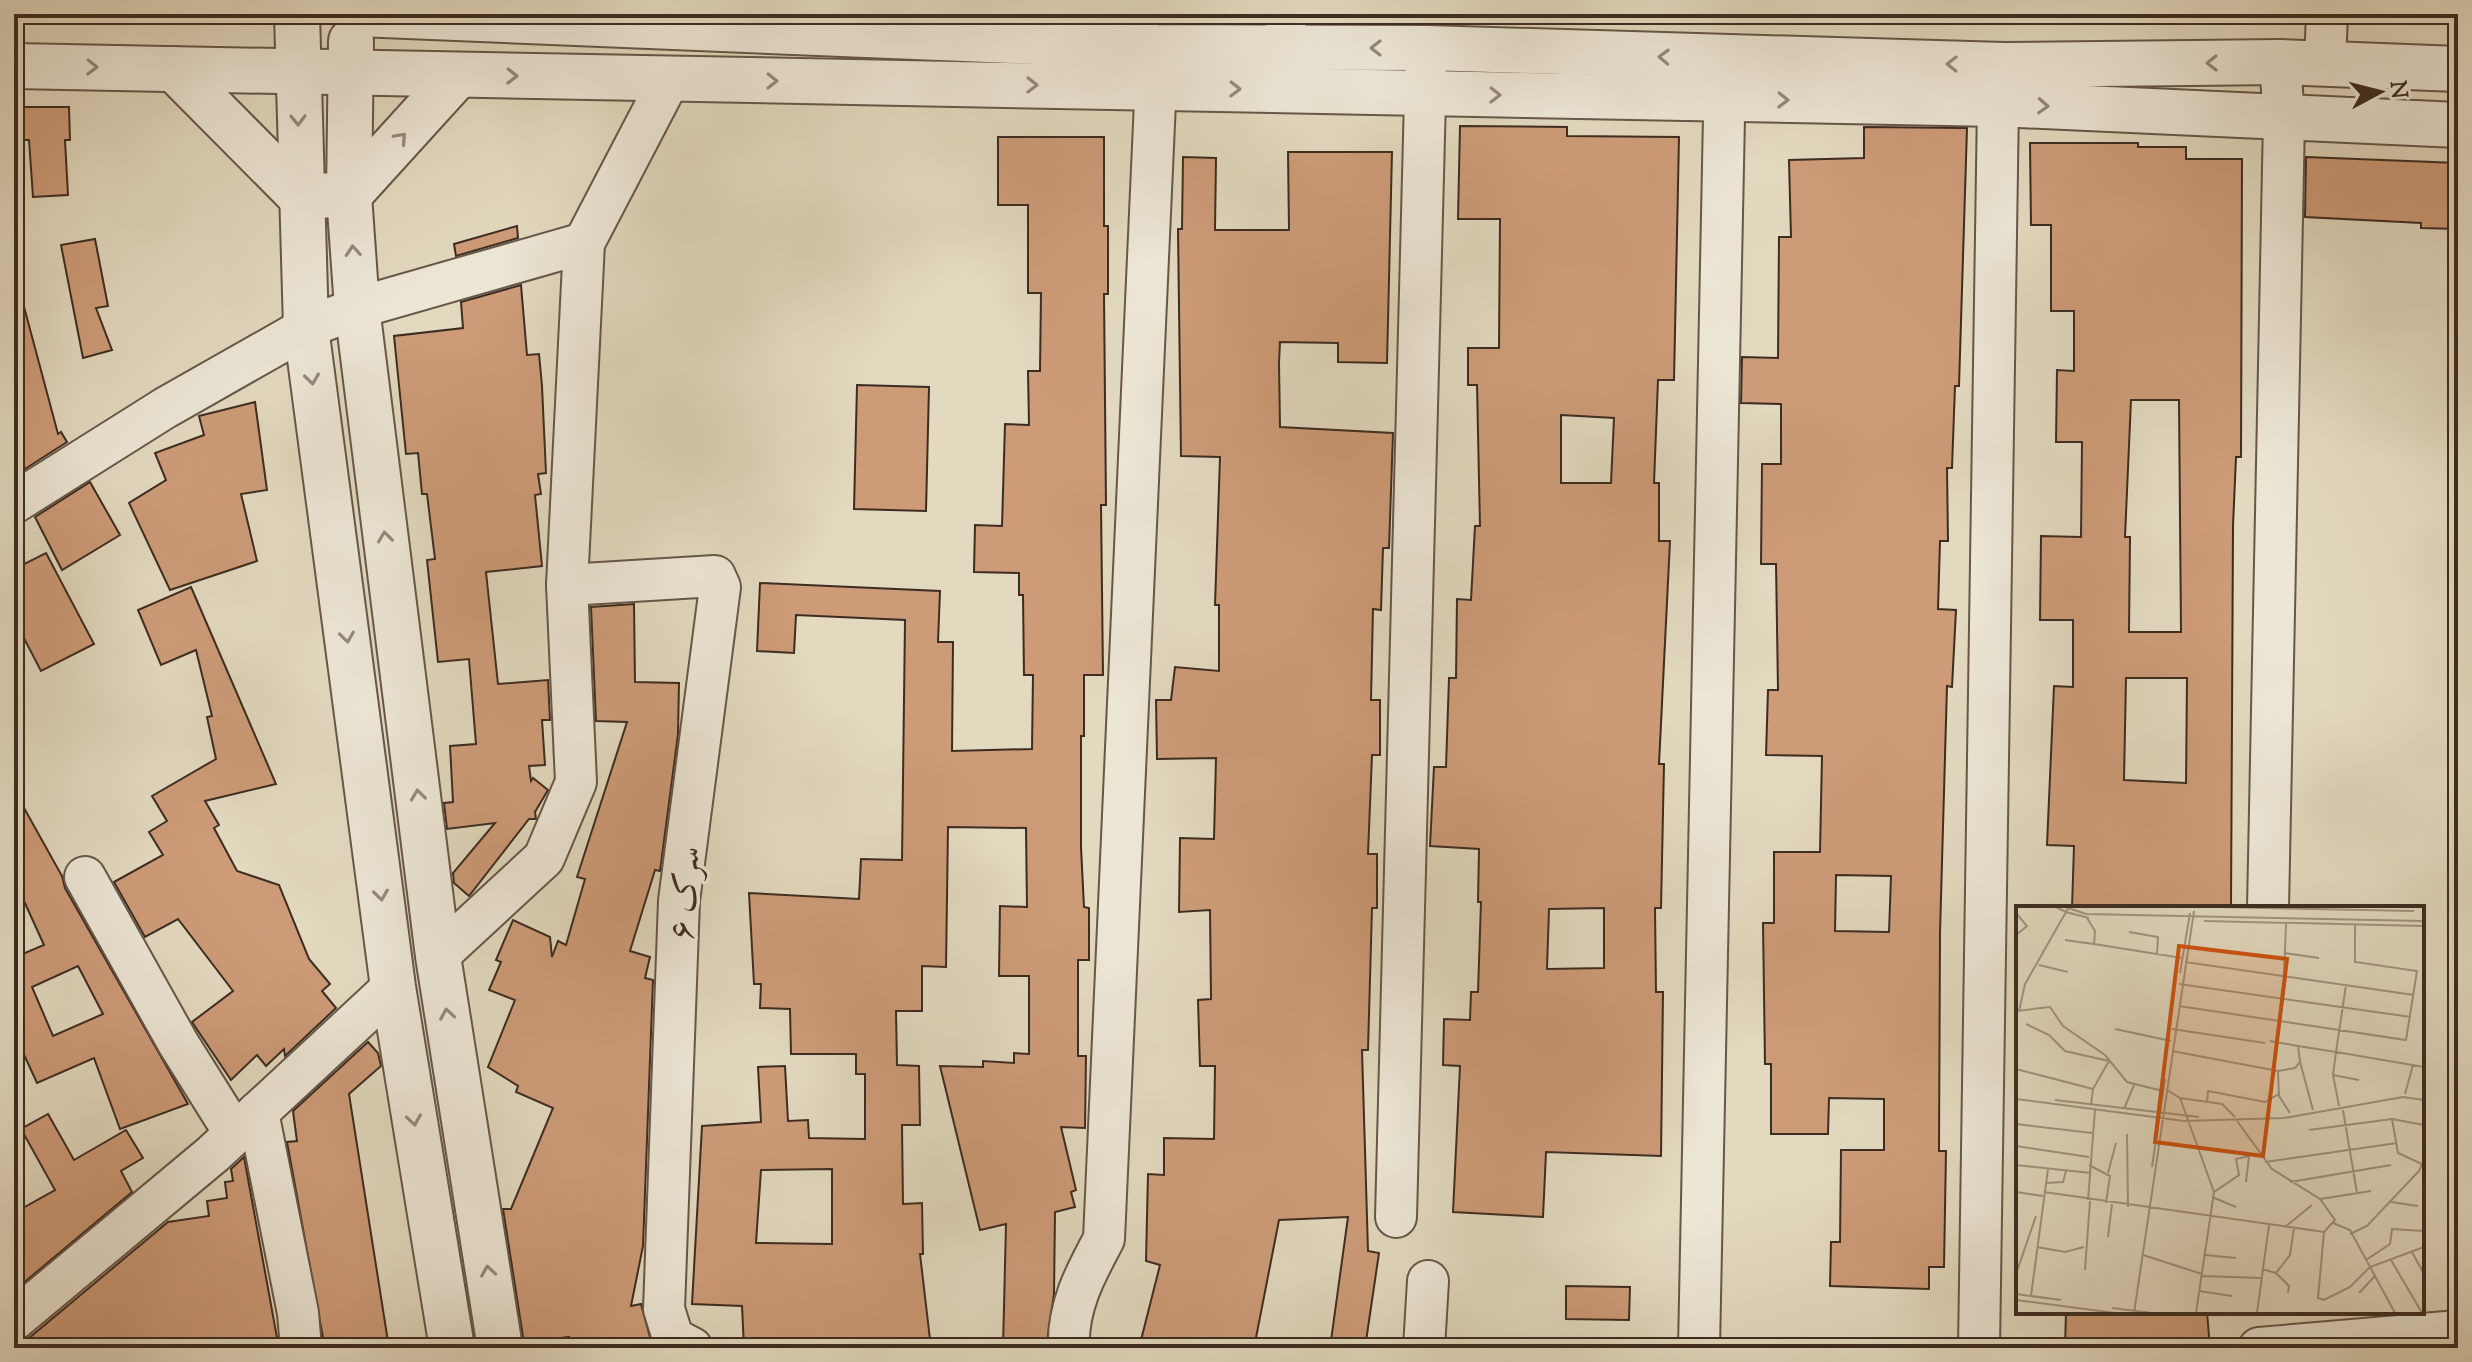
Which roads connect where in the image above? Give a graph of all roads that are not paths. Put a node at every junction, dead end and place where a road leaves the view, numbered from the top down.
1 (297, 14) edge
2 (351, 14) edge
3 (359, 14) edge
4 (2327, 14) edge
5 (458, 16) edge
6 (649, 20) edge
7 (1286, 31) edge
8 (1427, 48) junction
9 (2280, 62) junction
10 (2325, 64) junction
11 (14, 66) edge
12 (1157, 67) junction
13 (174, 69) junction
14 (2458, 69) edge
15 (297, 70) junction
16 (350, 71) junction
17 (458, 75) junction
18 (1724, 79) junction
19 (669, 80) junction
20 (2001, 84) junction
21 (1424, 93) junction
22 (2284, 119) junction
23 (2458, 125) edge
24 (349, 195) junction
25 (300, 196) junction
26 (584, 243) junction
27 (357, 308) junction
28 (306, 328) junction
29 (14, 503) edge
30 (567, 585) junction
31 (85, 877) dead end
32 (2268, 906) edge
33 (438, 956) junction
34 (393, 987) junction
35 (246, 1122) junction
36 (1396, 1217) dead end
37 (1428, 1281) dead end
38 (2259, 1314) edge
39 (14, 1320) edge
40 (2458, 1331) edge
41 (301, 1348) edge
42 (452, 1348) edge
43 (500, 1348) edge
44 (692, 1348) edge
45 (1069, 1348) edge
46 (1424, 1348) edge
47 (1699, 1348) edge
48 (1979, 1348) edge
49 (2259, 1348) edge

1 - 15 street
2 - 16 street
3 - 5 street
4 - 10 street
5 - 6 street
6 - 12 street
8 -> 7 street
7 - 12 street
18 -> 8 street
8 - 21 street
9 - 10 street
9 -> 20 street
9 - 22 street
10 - 14 street
11 -> 13 street
19 -> 12 street
12 -> 21 street
12 - 45 street
13 - 15 street
13 - 25 street
15 - 16 street
15 -> 25 street
16 - 17 street
16 - 24 street
17 -> 19 street
24 -> 17 street
18 - 20 street
21 -> 18 street
18 - 47 street
19 - 26 street
20 -> 22 street
20 - 48 street
21 - 36 street
22 - 23 street
22 - 32 street
24 - 25 street
27 -> 24 street
25 - 28 street
26 - 27 street
26 - 30 street
27 - 28 street
33 -> 27 street
28 - 29 street
28 -> 34 street
30 - 33 street
30 - 44 street, سرک ۶
31 - 35 street
43 -> 33 street
34 - 35 street
34 -> 42 street
35 - 39 street
35 - 41 street
37 - 46 street
38 - 49 street
40 - 49 street

